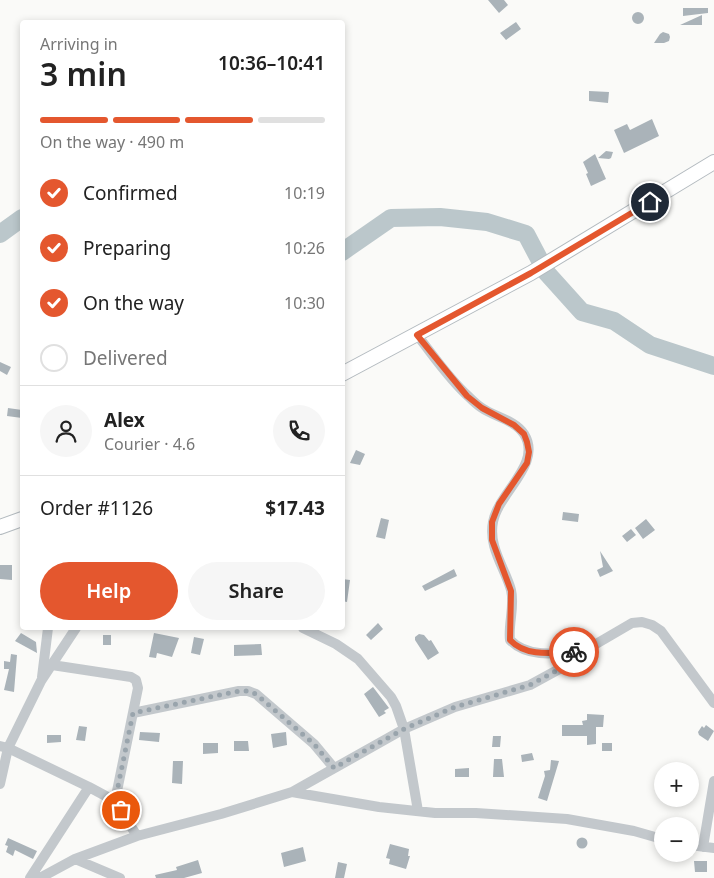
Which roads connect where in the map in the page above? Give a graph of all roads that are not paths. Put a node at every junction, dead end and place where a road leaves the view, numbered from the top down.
1 (714, 162) edge
2 (417, 335) junction
3 (345, 372) edge
4 (20, 520) edge
5 (0, 526) edge
6 (48, 630) edge
7 (75, 630) edge
8 (306, 630) edge
9 (584, 651) junction
10 (52, 665) junction
11 (41, 681) junction
12 (714, 703) edge
13 (133, 713) junction
14 (404, 729) junction
15 (4, 747) edge
16 (334, 768) junction
17 (714, 781) edge
18 (0, 784) edge
19 (89, 787) junction
20 (292, 792) junction
21 (115, 801) junction
22 (418, 811) junction
23 (137, 836) junction
24 (654, 837) edge
25 (709, 847) edge
26 (75, 860) junction
27 (30, 878) edge
28 (40, 878) edge
29 (120, 878) edge

1 - 2 street
2 - 3 street
2 - 9 street
4 - 5 street
6 - 11 street
7 - 10 street
8 - 14 street
9 - 12 street
9 - 14 street
10 - 11 street
10 - 13 street
11 - 15 street
13 - 16 street
13 - 21 street
14 - 16 street
14 - 22 street
15 - 18 street
15 - 19 street
16 - 20 street
17 - 25 street
19 - 21 street
19 - 27 street
20 - 22 street
20 - 23 street
21 - 23 street
22 - 24 street
23 - 26 street
26 - 28 street
26 - 29 street

